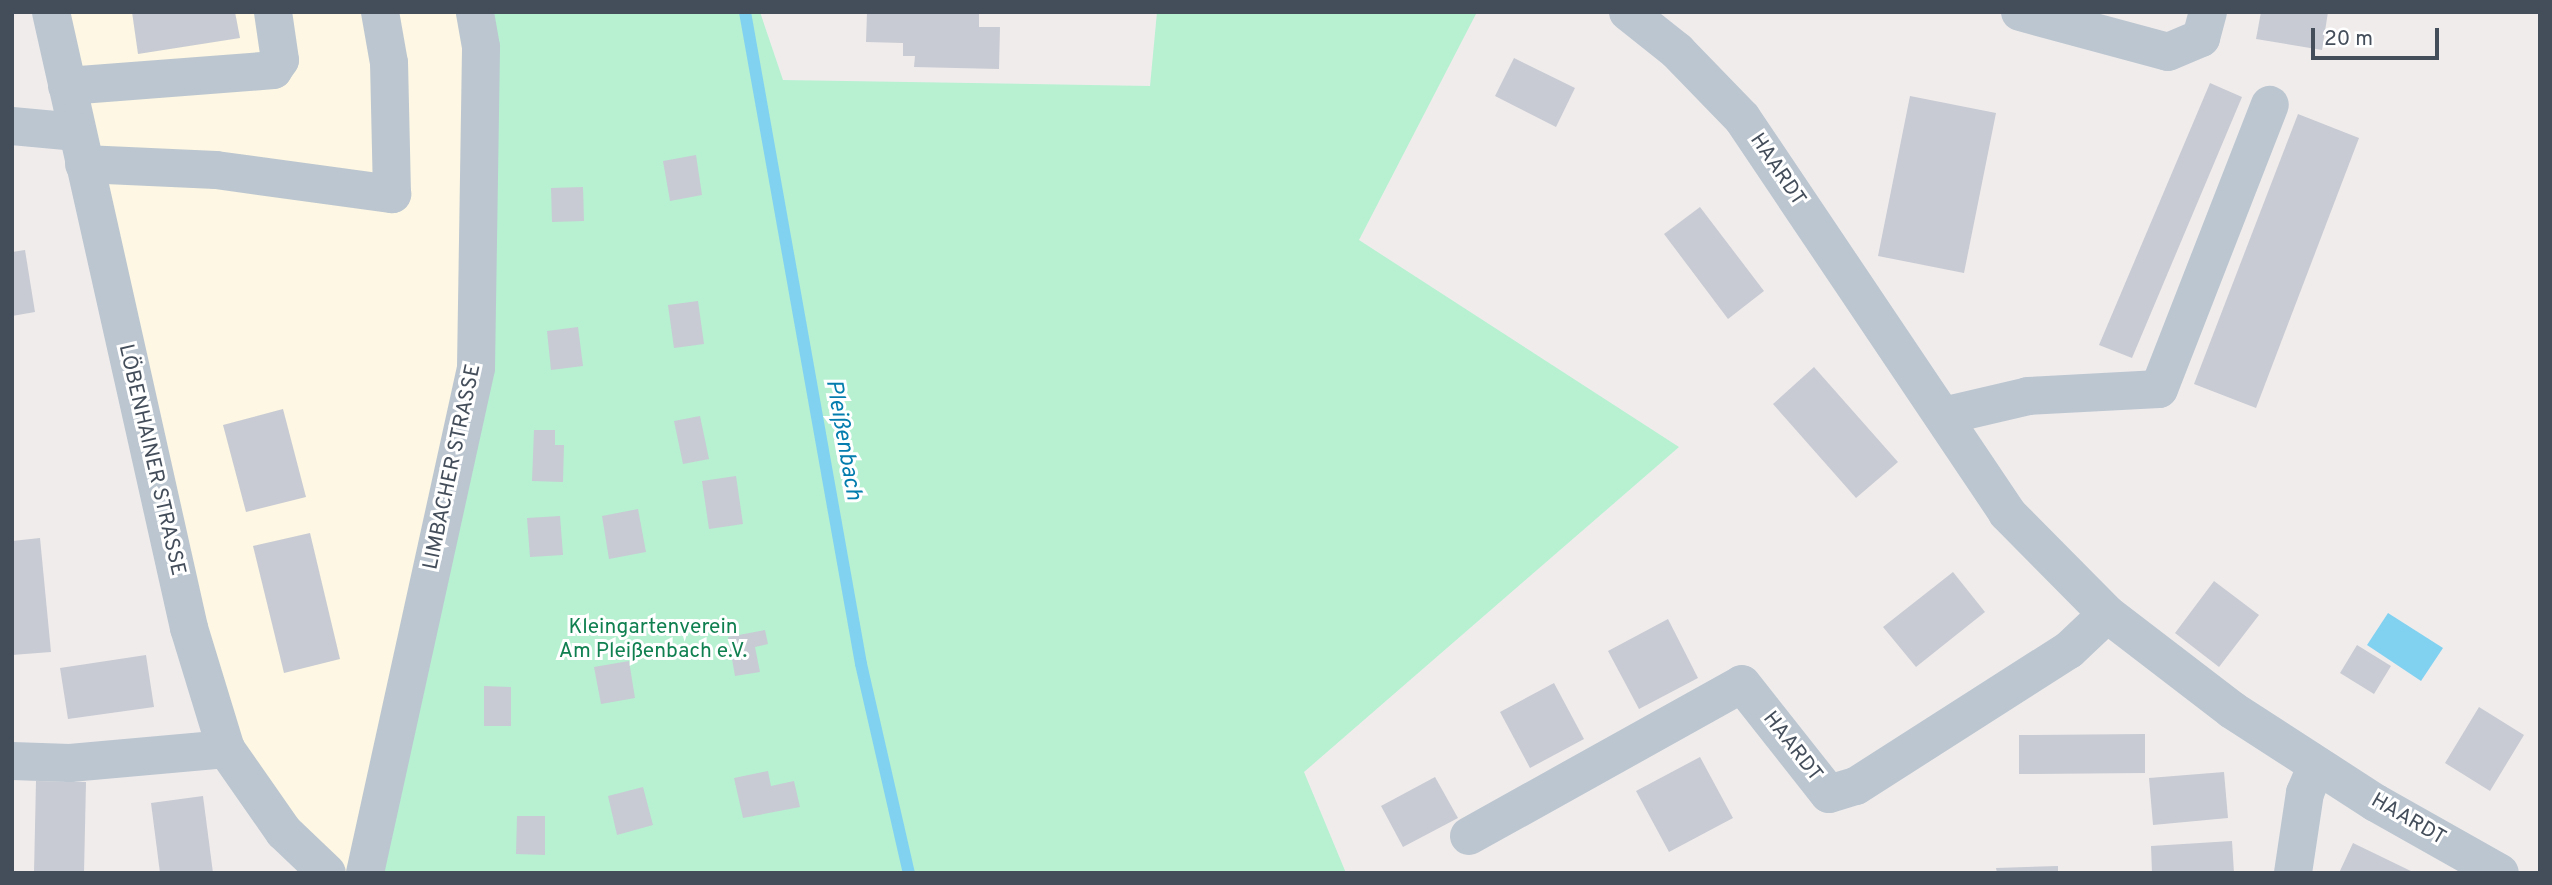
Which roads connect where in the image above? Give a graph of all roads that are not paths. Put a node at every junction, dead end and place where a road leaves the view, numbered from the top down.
1 (51, 12) edge
2 (273, 12) edge
3 (380, 12) edge
4 (475, 12) edge
5 (2020, 12) edge
6 (2208, 12) edge
7 (1637, 15) edge
8 (67, 86) junction
9 (2270, 106) dead end
10 (12, 126) edge
11 (81, 148) junction
12 (1943, 416) junction
13 (2107, 614) junction
14 (226, 749) junction
15 (12, 761) edge
16 (2317, 765) junction
17 (1469, 836) dead end
18 (327, 873) edge
19 (365, 873) edge
20 (2293, 873) edge
21 (2500, 873) edge

1 - 8 street, LÖBENHAINER STRASSE
2 - 8 street
3 - 11 street
4 - 19 street, LIMBACHER STRASSE
5 - 6 street
7 - 12 street, HAARDT
8 - 11 street, LÖBENHAINER STRASSE
9 - 12 street
10 - 11 street
11 - 14 street, LÖBENHAINER STRASSE
12 - 13 street, HAARDT
13 - 16 street, HAARDT
13 - 17 street, HAARDT
14 - 15 street
14 - 18 street, LÖBENHAINER STRASSE
16 - 20 street
16 - 21 street, HAARDT

